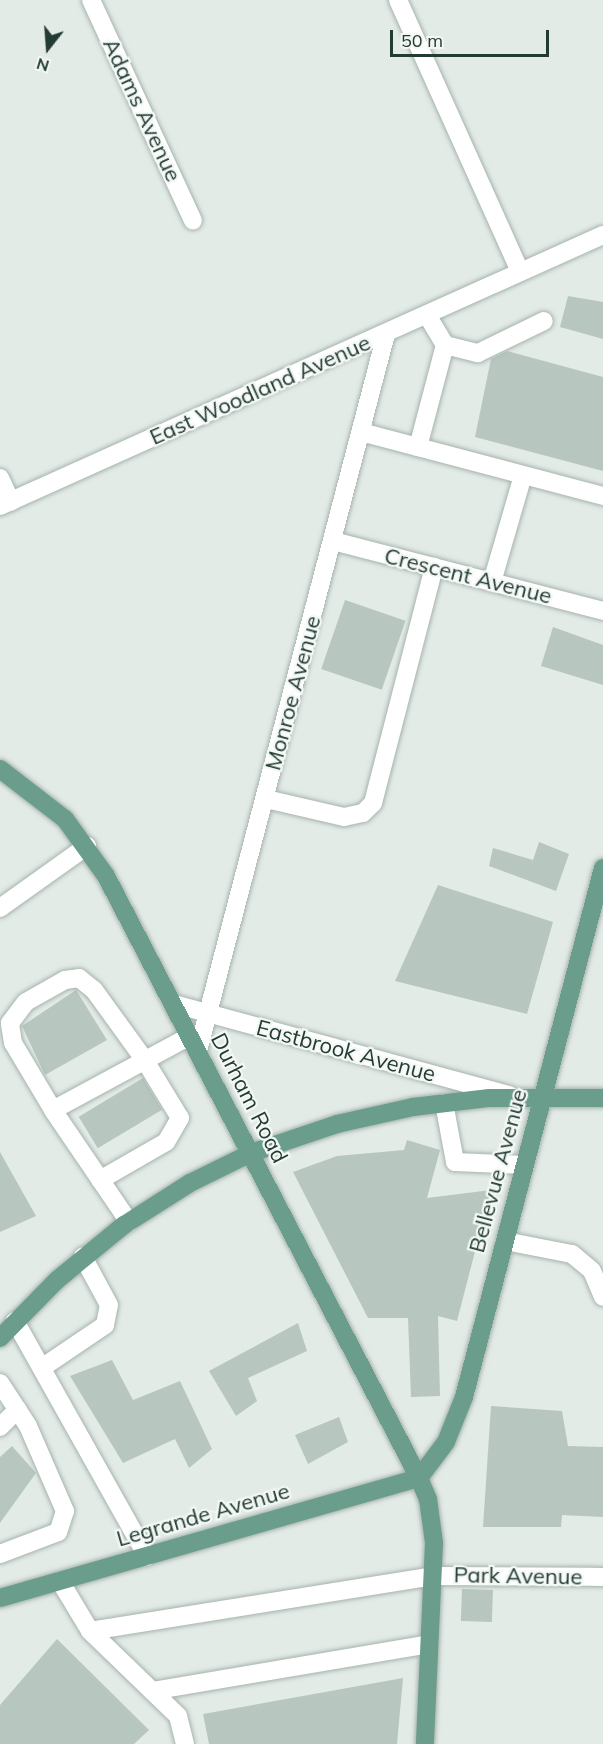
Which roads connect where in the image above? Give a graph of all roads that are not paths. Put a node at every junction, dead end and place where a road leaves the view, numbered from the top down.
1 (91, 0) edge
2 (398, 0) edge
3 (193, 221) dead end
4 (603, 236) edge
5 (520, 272) junction
6 (427, 315) junction
7 (544, 321) dead end
8 (386, 334) junction
9 (445, 345) junction
10 (361, 432) junction
11 (418, 447) junction
12 (523, 475) junction
13 (0, 478) edge
14 (603, 496) edge
15 (5, 504) edge
16 (333, 541) junction
17 (434, 567) junction
18 (492, 582) junction
19 (603, 610) edge
20 (0, 769) edge
21 (266, 800) junction
22 (87, 846) junction
23 (603, 868) edge
24 (0, 908) edge
25 (174, 1004) junction
26 (208, 1013) junction
27 (194, 1043) junction
28 (144, 1059) junction
29 (517, 1098) junction
30 (542, 1098) junction
31 (603, 1098) edge
32 (444, 1103) junction
33 (53, 1110) junction
34 (251, 1153) junction
35 (525, 1165) junction
36 (100, 1180) junction
37 (129, 1222) junction
38 (505, 1241) junction
39 (83, 1257) junction
40 (603, 1297) edge
41 (15, 1321) junction
42 (0, 1336) edge
43 (43, 1367) junction
44 (0, 1383) edge
45 (18, 1409) junction
46 (0, 1427) edge
47 (419, 1478) junction
48 (0, 1554) edge
49 (147, 1556) junction
50 (432, 1576) junction
51 (603, 1577) edge
52 (60, 1581) junction
53 (0, 1598) edge
54 (90, 1631) junction
55 (429, 1644) junction
56 (152, 1691) junction
57 (185, 1744) edge
58 (424, 1744) edge

1 - 3 street, Adams Avenue
2 - 5 street
4 - 5 street, East Woodland Avenue
5 - 6 street, East Woodland Avenue
6 - 8 street, East Woodland Avenue
6 - 9 street
7 - 9 street
8 - 10 street, Monroe Avenue
8 - 15 street, East Woodland Avenue
9 - 11 street
10 - 11 street
10 - 16 street, Monroe Avenue
11 - 12 street
12 - 14 street
12 - 18 street
13 - 15 street
16 - 17 street, Crescent Avenue
16 - 21 street, Monroe Avenue
17 - 18 street, Crescent Avenue
17 - 21 street
18 - 19 street, Crescent Avenue
20 - 22 main road, Durham Road
21 - 26 street, Monroe Avenue
22 - 24 street
22 - 25 main road, Durham Road
23 - 30 main road, Bellevue Avenue
25 - 26 street, Eastbrook Avenue
25 - 27 main road, Durham Road
26 - 27 street, Monroe Avenue
26 - 29 street, Eastbrook Avenue
27 - 28 street
27 - 34 main road, Durham Road
28 - 33 street
28 - 33 street
28 - 36 street
29 - 30 main road
29 - 32 main road
30 - 31 main road
30 - 35 main road, Bellevue Avenue
32 - 34 main road
32 - 35 street
33 - 36 street
34 - 37 main road
34 - 47 main road, Durham Road
35 - 38 main road, Bellevue Avenue
36 - 37 street
37 - 39 main road
38 - 40 street
38 - 47 main road, Bellevue Avenue
39 - 41 main road
39 - 43 street
41 - 42 main road
41 - 43 street
43 - 49 street
44 - 45 street
45 - 46 street
45 - 48 street
47 - 49 main road, Legrande Avenue
47 - 50 main road, Durham Road
49 - 52 main road, Legrande Avenue
50 - 51 street, Park Avenue
50 - 54 street, Park Avenue
50 - 55 main road, Durham Road
52 - 53 main road, Legrande Avenue
52 - 54 street
54 - 56 street
55 - 56 street
55 - 58 main road, Durham Road
56 - 57 street

